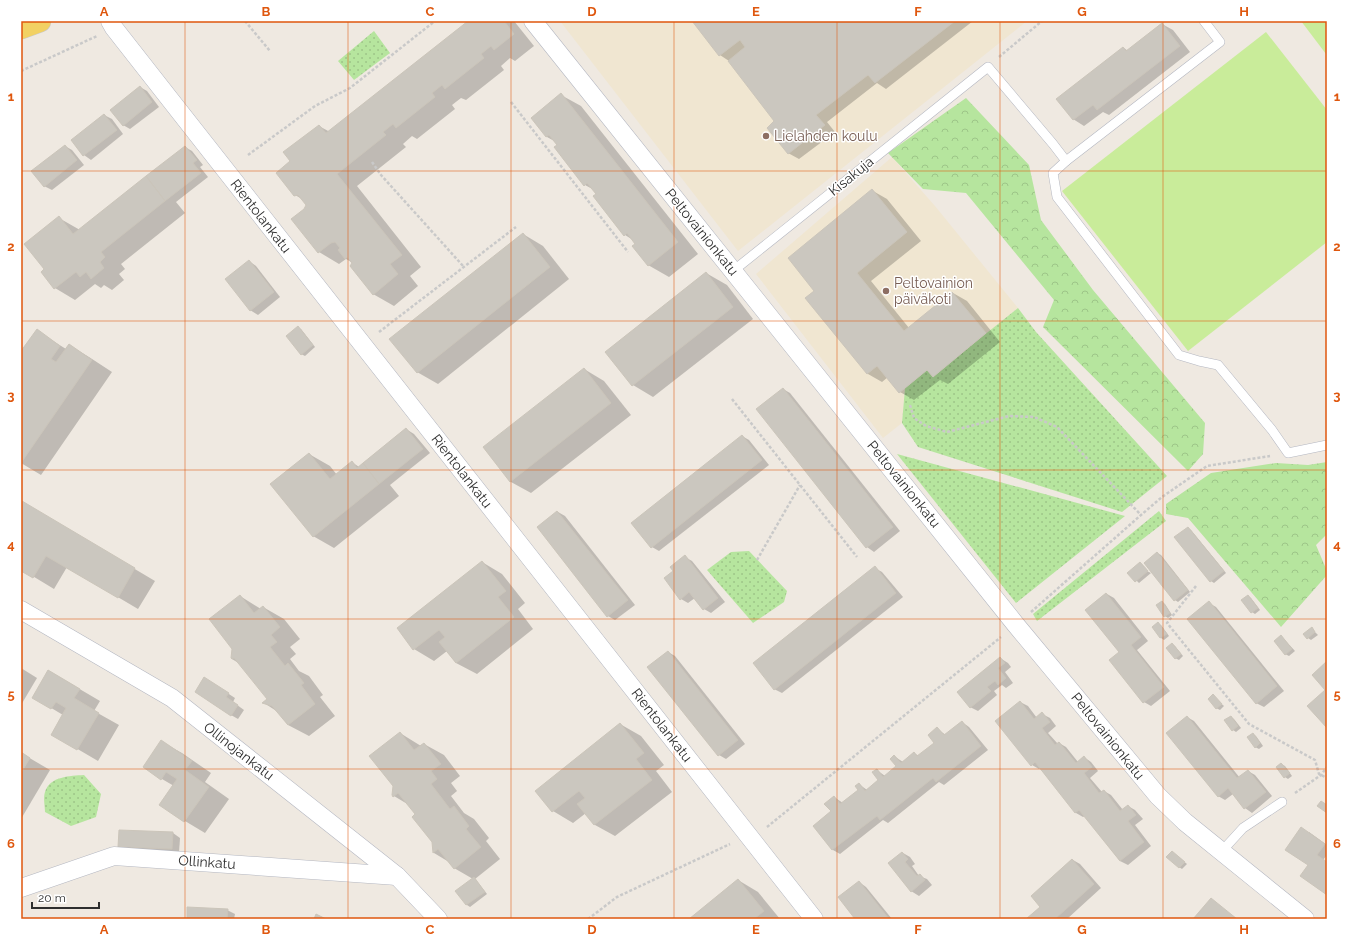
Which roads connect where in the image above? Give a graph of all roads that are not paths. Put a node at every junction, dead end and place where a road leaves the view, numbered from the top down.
1 (40, 21) edge
2 (533, 21) edge
3 (1204, 21) edge
4 (112, 25) edge
5 (21, 28) edge
6 (1066, 161) junction
7 (733, 271) junction
8 (1327, 445) edge
9 (21, 610) edge
10 (1282, 802) road end
11 (1222, 851) junction
12 (397, 876) junction
13 (21, 888) edge
14 (438, 919) edge
15 (814, 919) edge
16 (1305, 919) edge

1 - 5 main road
2 - 7 street, Peltovainionkatu
3 - 6 lane
4 - 15 street, Rientolankatu
6 - 7 lane, Kisakuja
6 - 8 lane
7 - 11 street, Peltovainionkatu
9 - 12 street, Ollinojankatu
10 - 11 lane
11 - 16 street, Peltovainionkatu
12 - 13 street, Ollinkatu
12 - 14 street, Ollinojankatu

